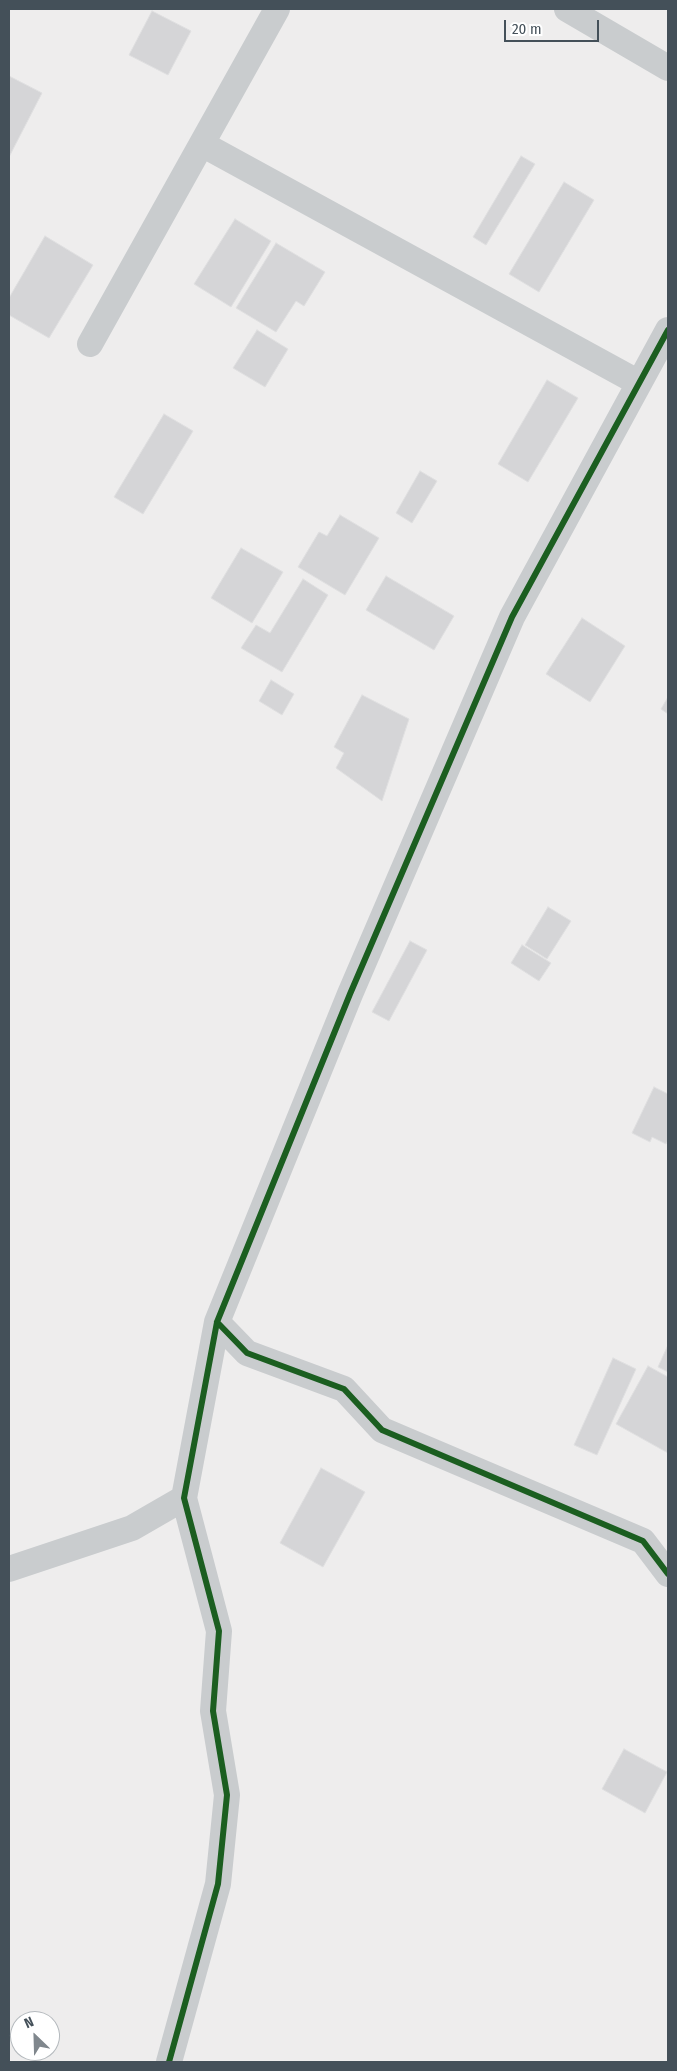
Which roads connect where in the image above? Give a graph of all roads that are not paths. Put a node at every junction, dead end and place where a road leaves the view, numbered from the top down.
1 (277, 9) edge
2 (567, 9) edge
3 (668, 68) edge
4 (202, 144) junction
5 (668, 330) edge
6 (90, 344) dead end
7 (639, 383) junction
8 (217, 1322) junction
9 (184, 1498) junction
10 (9, 1569) edge
11 (668, 1574) edge
12 (169, 2062) edge

1 - 4 street
2 - 3 street
4 - 6 street
4 - 7 street
5 - 7 street
7 - 8 street
8 - 9 street
8 - 11 street
9 - 10 street
9 - 12 street

